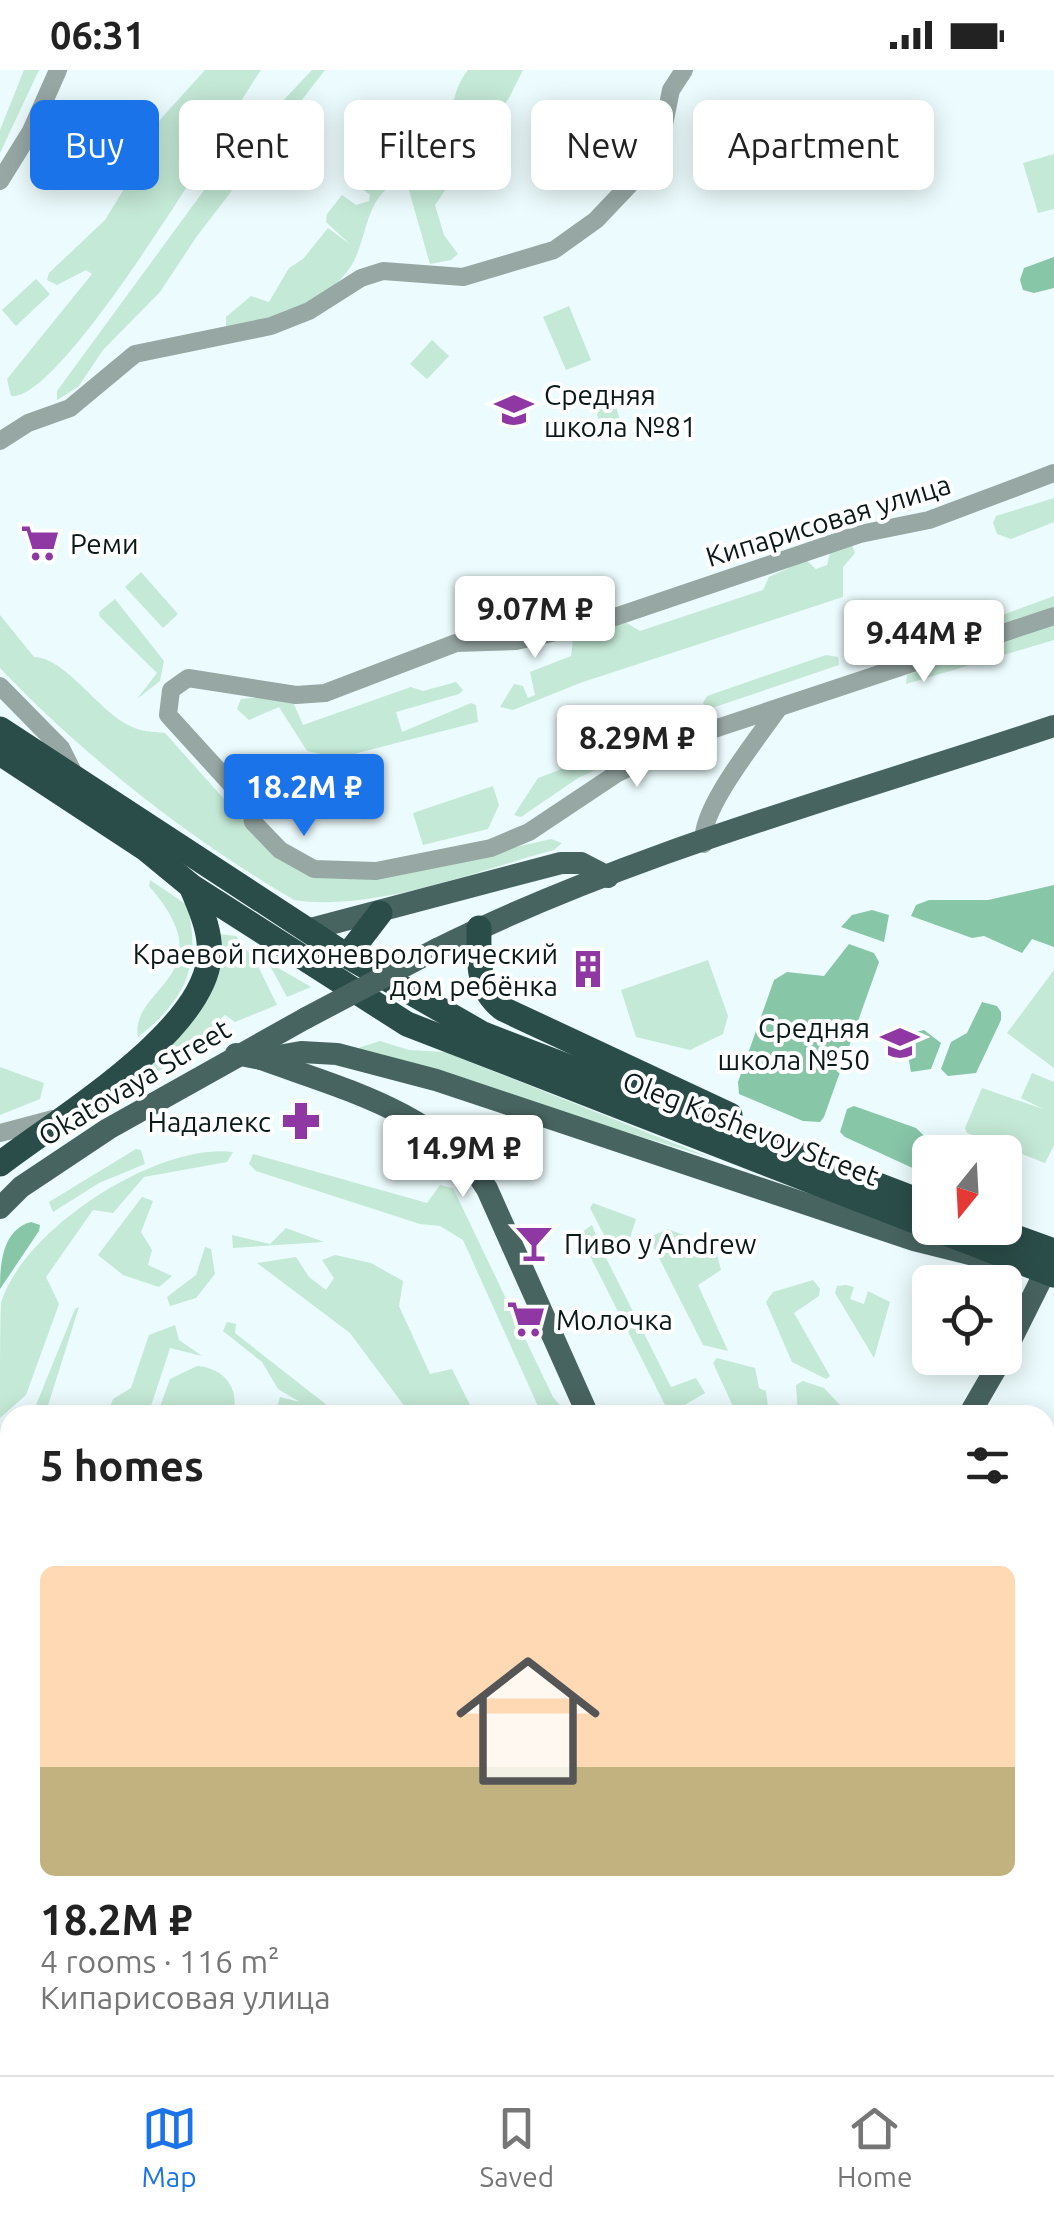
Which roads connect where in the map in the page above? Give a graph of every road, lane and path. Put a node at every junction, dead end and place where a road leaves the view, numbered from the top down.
1 (58, 70) edge
2 (684, 70) edge
3 (0, 182) edge
4 (0, 441) edge
5 (1054, 473) edge
6 (1054, 616) edge
7 (0, 686) edge
8 (778, 709) junction
9 (1054, 726) edge
10 (0, 728) edge
11 (0, 753) edge
12 (76, 779) junction
13 (704, 844) junction
14 (608, 877) junction
15 (504, 878) junction
16 (192, 886) junction
17 (531, 905) junction
18 (380, 914) junction
19 (479, 928) junction
20 (307, 930) junction
21 (347, 956) junction
22 (430, 1020) junction
23 (236, 1054) junction
24 (261, 1059) junction
25 (62, 1117) junction
26 (0, 1133) edge
27 (751, 1139) junction
28 (0, 1164) edge
29 (912, 1198) edge
30 (0, 1208) edge
31 (1017, 1245) edge
32 (1010, 1259) junction
33 (1051, 1266) edge
34 (1022, 1321) edge
35 (992, 1375) edge
36 (584, 1405) edge
37 (975, 1405) edge

1 - 3 street
2 - 4 street
5 - 8 street, Кипарисовая улица
6 - 8 street, Кипарисовая улица
7 - 12 street
8 - 13 street
9 - 13 main road
10 - 12 highway
11 - 16 highway
12 - 20 highway
13 - 14 main road
14 - 15 main road
14 - 17 main road
15 - 17 main road
15 - 18 main road
16 - 22 highway
16 - 25 highway
17 - 19 main road
18 - 20 main road
18 - 21 highway
19 - 23 main road, Okatovaya Street, bridge
19 - 27 highway
20 - 21 highway
21 - 22 highway
22 - 27 highway, Oleg Koshevoy Street
22 - 32 highway, Oleg Koshevoy Street
23 - 24 main road
23 - 30 main road, Okatovaya Street
24 - 32 main road
24 - 36 main road
25 - 26 street
25 - 28 highway
27 - 29 highway, Oleg Koshevoy Street
31 - 33 highway
32 - 33 highway, Oleg Koshevoy Street
33 - 34 main road
35 - 37 main road

